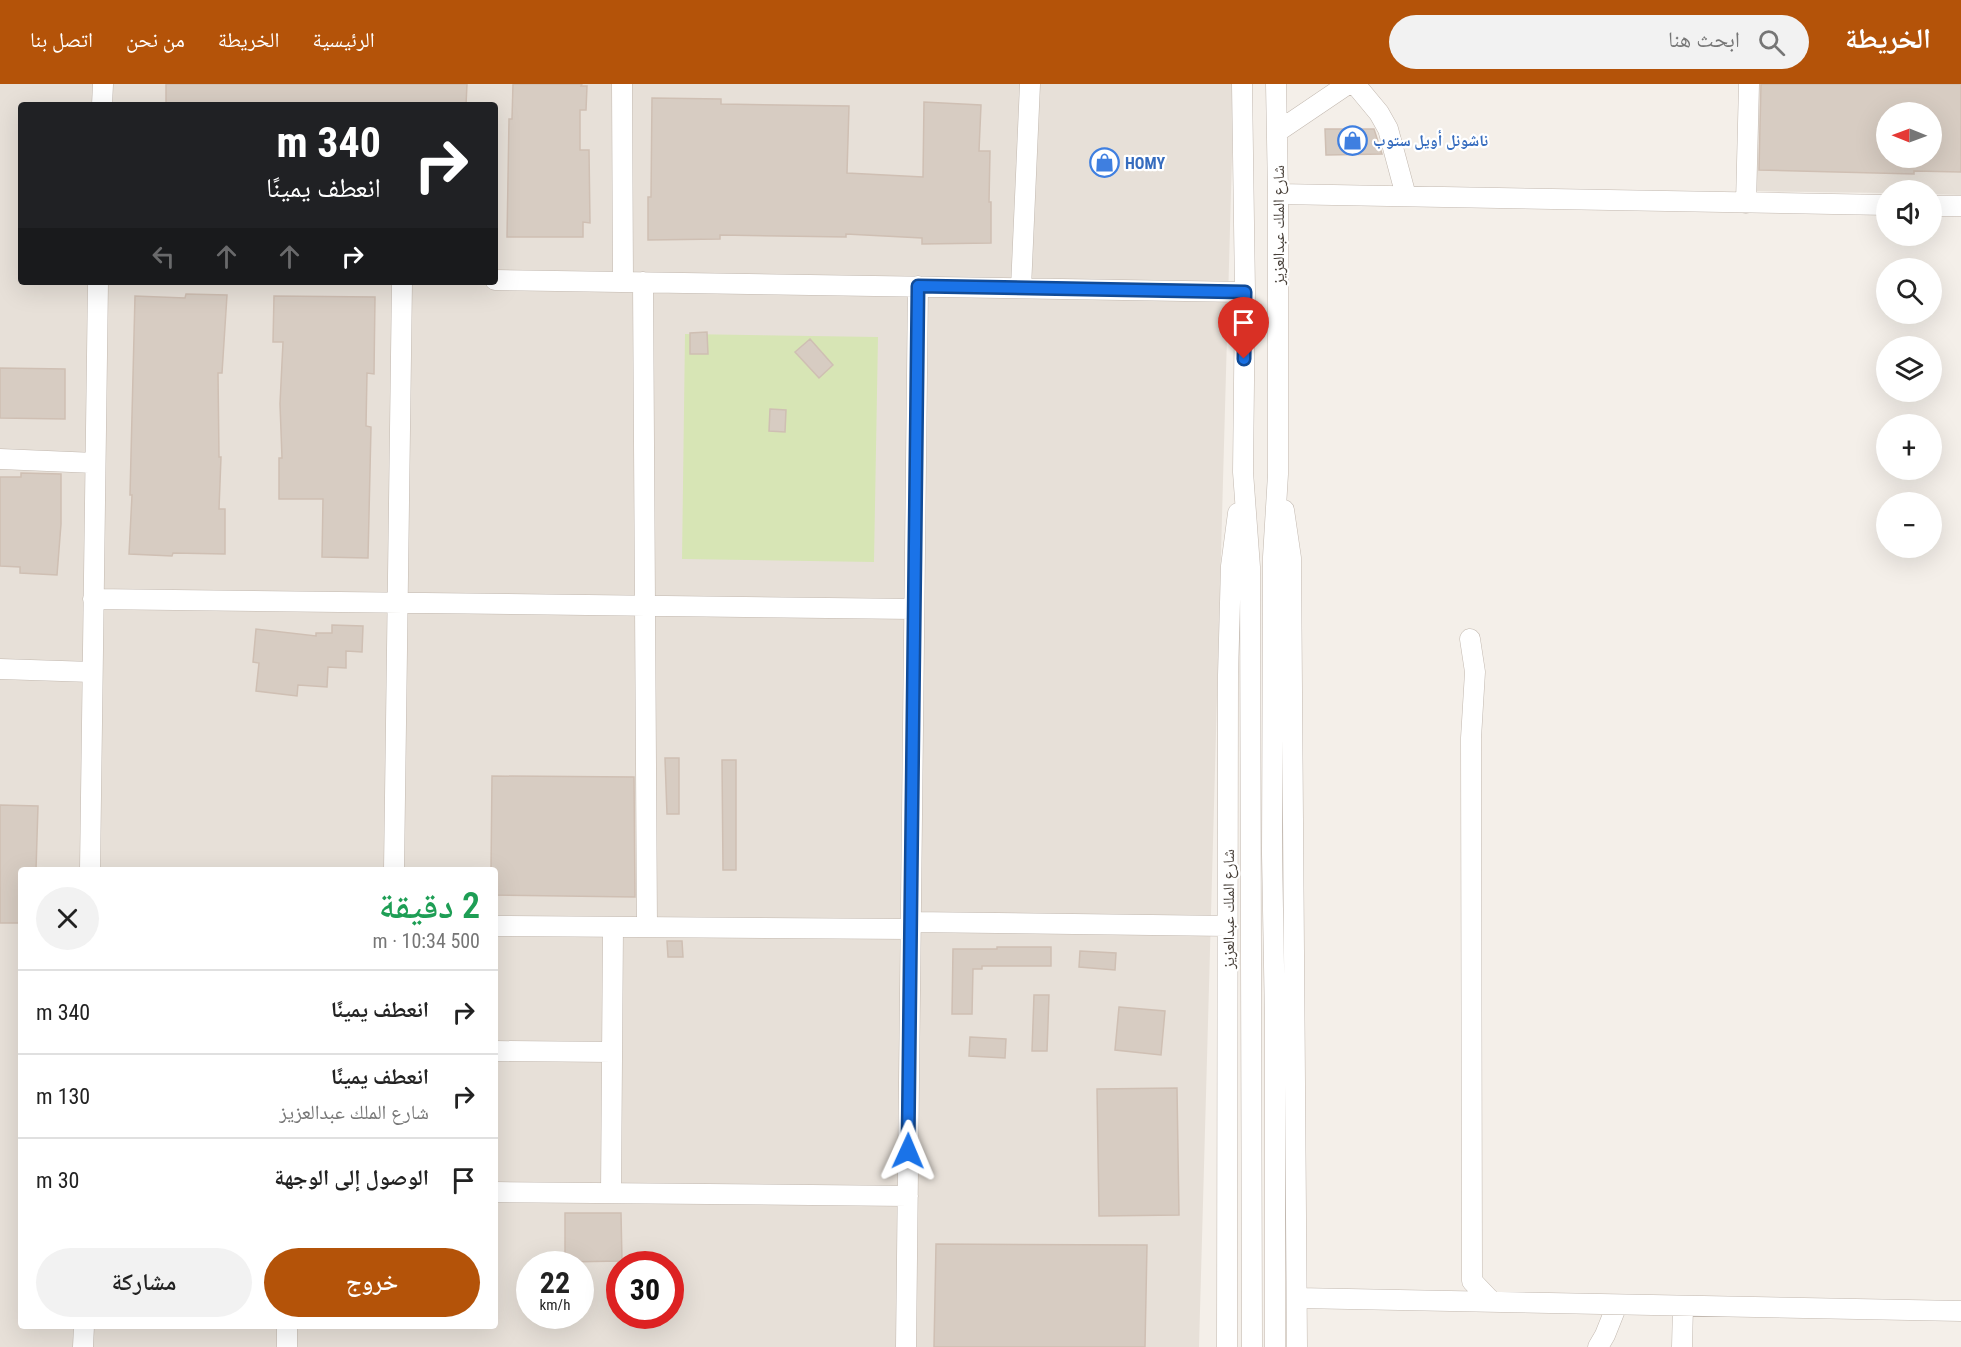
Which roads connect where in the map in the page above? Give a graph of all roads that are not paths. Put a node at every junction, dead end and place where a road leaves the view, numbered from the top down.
1 (103, 84) edge
2 (622, 84) edge
3 (1030, 84) edge
4 (1242, 84) edge
5 (1276, 84) edge
6 (1348, 84) edge
7 (1355, 84) edge
8 (1749, 84) edge
9 (102, 102) edge
10 (1277, 132) junction
11 (1278, 194) junction
12 (1406, 196) junction
13 (1746, 203) junction
14 (1876, 205) edge
15 (1942, 206) edge
16 (1961, 206) edge
17 (498, 280) edge
18 (623, 282) junction
19 (644, 282) junction
20 (98, 285) edge
21 (402, 285) edge
22 (918, 286) junction
23 (1021, 288) junction
24 (1245, 292) junction
25 (0, 459) edge
26 (95, 463) junction
27 (1243, 472) junction
28 (1278, 474) junction
29 (93, 599) junction
30 (397, 603) junction
31 (646, 606) junction
32 (914, 609) junction
33 (1470, 639) dead end
34 (0, 669) edge
35 (92, 672) junction
36 (90, 867) edge
37 (394, 867) edge
38 (911, 926) junction
39 (1228, 926) junction
40 (498, 927) edge
41 (613, 927) junction
42 (647, 927) junction
43 (498, 1051) edge
44 (612, 1052) junction
45 (498, 1192) edge
46 (611, 1193) junction
47 (908, 1196) junction
48 (1298, 1299) junction
49 (1492, 1302) junction
50 (1617, 1305) junction
51 (1683, 1306) junction
52 (1961, 1311) edge
53 (84, 1329) edge
54 (287, 1329) edge
55 (83, 1347) edge
56 (287, 1347) edge
57 (906, 1347) edge
58 (1227, 1347) edge
59 (1252, 1347) edge
60 (1275, 1347) edge
61 (1297, 1347) edge
62 (1598, 1347) edge
63 (1682, 1347) edge

1 - 9 street
2 - 18 street
3 - 23 street
4 - 24 street, شارع الملك عبدالعزيز
5 - 10 street, شارع الملك عبدالعزيز
6 - 10 street
7 - 12 street
8 - 13 street
10 - 11 street, شارع الملك عبدالعزيز
11 - 12 street
11 - 28 street, شارع الملك عبدالعزيز
12 - 13 street
13 - 14 street
15 - 16 street
17 - 18 street
18 - 19 street
19 - 22 street
19 - 31 street
20 - 26 street
21 - 30 street
22 - 23 street
22 - 32 street
23 - 24 street
24 - 27 street, شارع الملك عبدالعزيز
25 - 26 street
26 - 29 street
27 - 39 street, شارع الملك عبدالعزيز
27 - 59 street, شارع الملك عبدالعزيز
28 - 48 street, شارع الملك عبدالعزيز
28 - 60 street, شارع الملك عبدالعزيز
29 - 30 street
29 - 35 street
30 - 31 street
30 - 37 street
31 - 32 street
31 - 42 street
32 - 38 street
33 - 49 street
34 - 35 street
35 - 36 street
38 - 39 street
38 - 42 street
38 - 47 street
39 - 58 street, شارع الملك عبدالعزيز
40 - 41 street
41 - 42 street
41 - 44 street
43 - 44 street
44 - 46 street
45 - 46 street
46 - 47 street
47 - 57 street
48 - 49 street
48 - 61 street, شارع الملك عبدالعزيز
49 - 50 street
50 - 51 street
50 - 62 street
51 - 52 street
51 - 63 street
53 - 55 street
54 - 56 street

